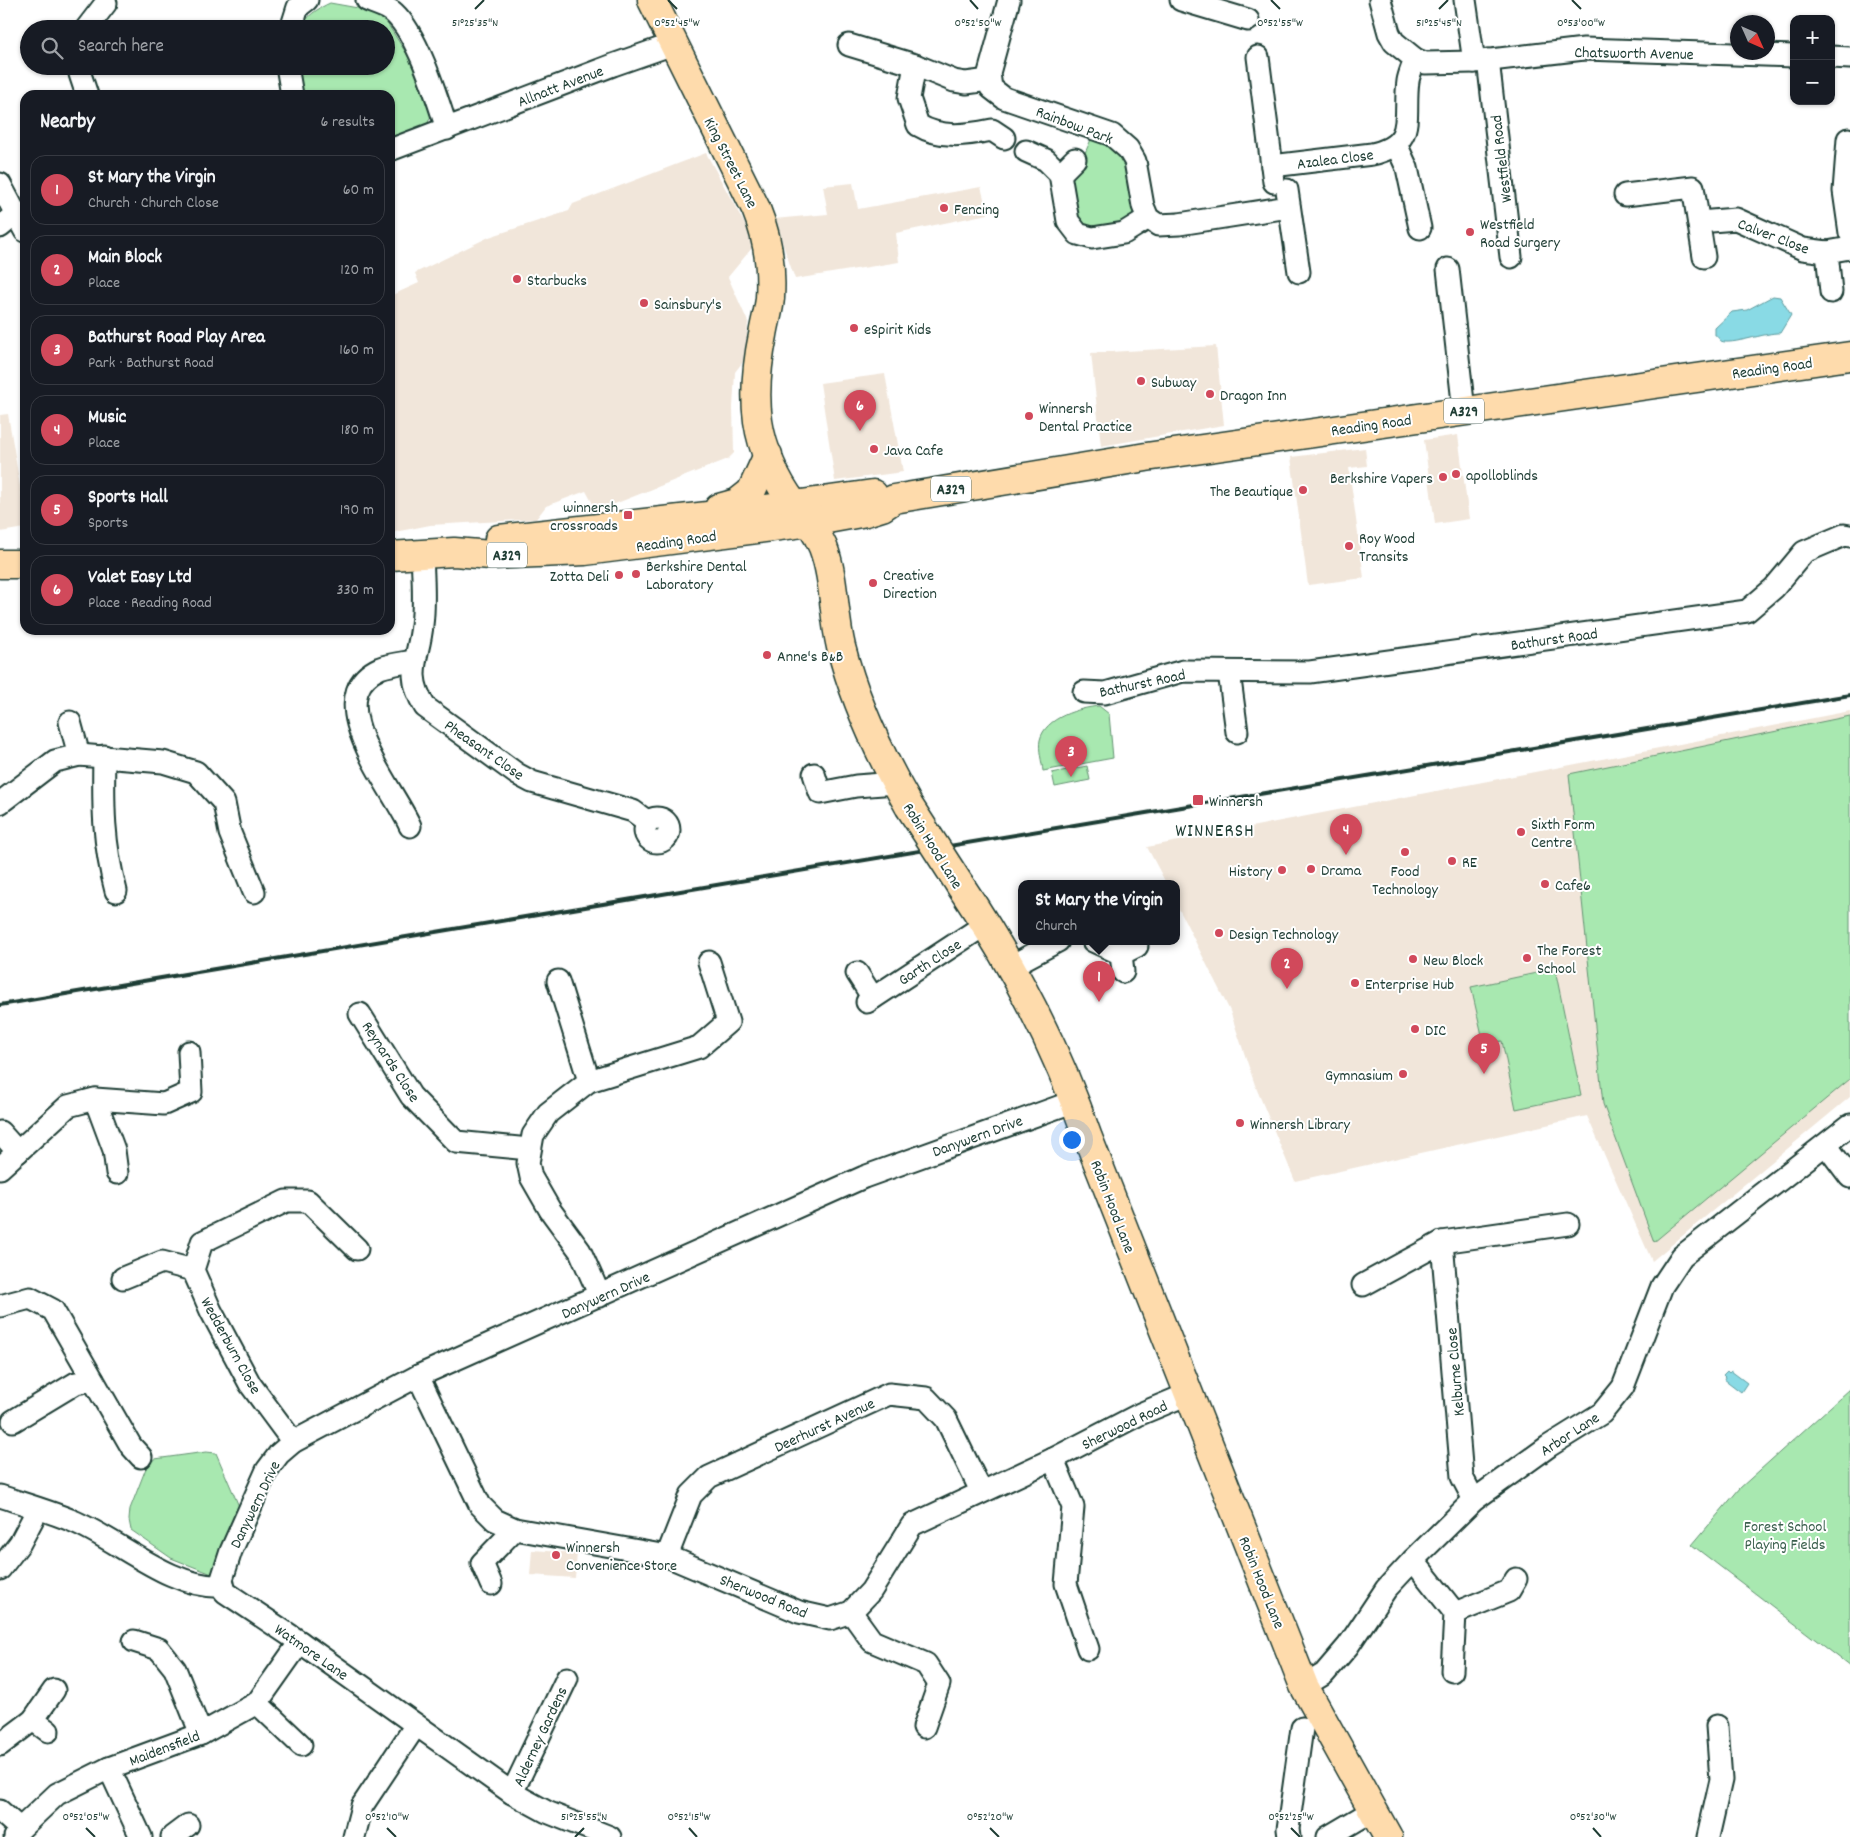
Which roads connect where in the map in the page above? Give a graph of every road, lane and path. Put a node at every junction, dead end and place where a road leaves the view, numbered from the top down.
1 (308, 0) edge
2 (367, 0) edge
3 (652, 0) edge
4 (1009, 0) edge
5 (1182, 0) edge
6 (1380, 0) edge
7 (1465, 0) edge
8 (106, 3) dead end
9 (90, 20) edge
10 (294, 20) edge
11 (1248, 20) dead end
12 (673, 44) junction
13 (849, 45) dead end
14 (1790, 56) edge
15 (1258, 57) dead end
16 (1835, 57) edge
17 (1850, 58) edge
18 (1415, 59) junction
19 (1481, 61) junction
20 (915, 65) junction
21 (80, 75) edge
22 (289, 75) edge
23 (989, 80) junction
24 (85, 90) edge
25 (291, 90) edge
26 (998, 126) dead end
27 (448, 129) junction
28 (1848, 139) dead end
29 (1396, 144) junction
30 (395, 148) edge
31 (1026, 151) dead end
32 (1075, 159) dead end
33 (1060, 174) junction
34 (0, 184) edge
35 (1280, 186) junction
36 (1625, 195) dead end
37 (1148, 218) junction
38 (20, 220) edge
39 (20, 222) edge
40 (1699, 222) junction
41 (0, 227) edge
42 (1420, 228) dead end
43 (1850, 233) edge
44 (1850, 248) edge
45 (1827, 252) junction
46 (1511, 257) dead end
47 (1704, 257) dead end
48 (1448, 269) dead end
49 (1299, 272) dead end
50 (1831, 292) dead end
51 (763, 333) junction
52 (1850, 356) edge
53 (1464, 411) junction
54 (768, 455) junction
55 (894, 499) junction
56 (805, 509) junction
57 (866, 512) junction
58 (699, 517) junction
59 (1850, 536) edge
60 (454, 552) junction
61 (422, 555) junction
62 (395, 556) edge
63 (0, 564) edge
64 (20, 564) edge
65 (829, 568) junction
66 (414, 661) junction
67 (1229, 672) junction
68 (1084, 692) dead end
69 (70, 722) dead end
70 (1237, 732) dead end
71 (79, 755) junction
72 (104, 756) junction
73 (814, 774) dead end
74 (903, 794) junction
75 (0, 803) edge
76 (648, 822) dead end
77 (410, 826) dead end
78 (116, 891) dead end
79 (254, 892) dead end
80 (986, 924) junction
81 (1050, 945) edge
82 (1101, 945) edge
83 (1127, 958) dead end
84 (709, 962) dead end
85 (1011, 966) junction
86 (857, 973) dead end
87 (558, 981) dead end
88 (360, 1014) dead end
89 (189, 1052) dead end
90 (589, 1082) junction
91 (95, 1099) junction
92 (1075, 1100) junction
93 (1850, 1125) edge
94 (0, 1132) edge
95 (1826, 1145) junction
96 (529, 1149) junction
97 (18, 1152) junction
98 (0, 1168) edge
99 (117, 1173) dead end
100 (1850, 1177) edge
101 (1568, 1224) dead end
102 (1442, 1242) junction
103 (357, 1249) dead end
104 (193, 1270) junction
105 (123, 1278) dead end
106 (1363, 1286) dead end
107 (600, 1296) junction
108 (0, 1306) edge
109 (418, 1376) junction
110 (93, 1380) junction
111 (1188, 1394) junction
112 (13, 1422) dead end
113 (293, 1442) junction
114 (141, 1457) dead end
115 (1053, 1459) junction
116 (981, 1491) junction
117 (0, 1496) edge
118 (1474, 1500) junction
119 (38, 1509) junction
120 (515, 1529) junction
121 (667, 1556) junction
122 (1413, 1560) junction
123 (0, 1569) edge
124 (1516, 1579) dead end
125 (491, 1584) dead end
126 (222, 1586) junction
127 (852, 1612) junction
128 (1455, 1613) junction
129 (134, 1641) dead end
130 (300, 1642) junction
131 (1088, 1649) dead end
132 (1452, 1671) dead end
133 (566, 1678) dead end
134 (1304, 1686) junction
135 (54, 1690) dead end
136 (257, 1703) junction
137 (416, 1725) junction
138 (1718, 1726) dead end
139 (924, 1727) dead end
140 (1302, 1728) dead end
141 (201, 1734) junction
142 (0, 1745) edge
143 (301, 1745) dead end
144 (109, 1768) junction
145 (512, 1793) junction
146 (0, 1811) edge
147 (1372, 1811) junction
148 (17, 1833) edge
149 (141, 1837) edge
150 (354, 1837) edge
151 (610, 1837) edge
152 (1289, 1837) edge
153 (1328, 1837) edge
154 (1388, 1837) edge
155 (1708, 1837) edge

1 - 10 street
2 - 27 street
3 - 12 main road, King Street Lane
4 - 23 street
5 - 11 street
6 - 18 street
7 - 19 street, Westfield Road
8 - 9 street
12 - 27 street, Allnatt Avenue
12 - 51 main road, King Street Lane
13 - 20 street
14 - 19 street, Chatsworth Avenue
15 - 35 street
16 - 17 street
18 - 19 street, Chatsworth Avenue
18 - 29 street, Azalea Close
19 - 46 street, Westfield Road
20 - 23 street
20 - 26 street
21 - 24 street
22 - 25 street
23 - 37 street, Rainbow Park
27 - 30 street, Allnatt Avenue
28 - 43 street
29 - 35 street, Azalea Close
29 - 42 street, Azalea Close
31 - 33 street
32 - 33 street, Rainbow Park
33 - 37 street
34 - 38 street
35 - 37 street
35 - 49 street
36 - 40 street
39 - 41 street
40 - 45 street, Calver Close
40 - 47 street
44 - 45 street, Calver Close
45 - 50 street
48 - 53 street
51 - 54 main road, King Street Lane
51 - 56 main road, King Street Lane
52 - 53 main road, Reading Road / A329
53 - 55 main road, Reading Road / A329
54 - 56 main road, King Street Lane
54 - 58 main road
55 - 56 main road, Reading Road / A329
55 - 57 main road, Reading Road / A329
56 - 57 main road, Reading Road / A329
56 - 58 main road, Reading Road / A329
56 - 60 main road, Reading Road / A329
56 - 65 main road, Robin Hood Lane
57 - 65 main road
58 - 60 main road, Reading Road / A329
59 - 67 street, Bathurst Road
60 - 61 main road, Reading Road / A329
61 - 62 main road, Reading Road / A329
61 - 66 street, Pheasant Close
63 - 64 main road
65 - 74 main road, Robin Hood Lane
66 - 76 street, Pheasant Close
66 - 77 street
67 - 68 street, Bathurst Road
67 - 70 street
69 - 71 street
71 - 72 street
71 - 75 street
72 - 78 street
72 - 79 street
73 - 74 street
74 - 80 main road, Robin Hood Lane, bridge
80 - 85 main road, Robin Hood Lane
80 - 86 street, Garth Close
81 - 85 street
82 - 83 street
84 - 90 street
85 - 92 main road, Robin Hood Lane
87 - 90 street
88 - 96 street, Reynards Close
89 - 91 street
90 - 96 street
91 - 97 street
91 - 99 street
92 - 107 street, Danywern Drive
92 - 111 main road, Robin Hood Lane
93 - 95 street, Arbor Lane
94 - 97 street
95 - 100 street
95 - 118 street, Arbor Lane
96 - 107 street
97 - 98 street
101 - 102 street
102 - 106 street
102 - 118 street, Kelburne Close
103 - 104 street
104 - 105 street
104 - 113 street, Wedderburn Close
107 - 109 street, Danywern Drive
108 - 110 street
109 - 113 street, Danywern Drive
109 - 120 street, Sherwood Road
110 - 112 street
110 - 114 street
111 - 115 street, Sherwood Road
111 - 134 main road, Robin Hood Lane
113 - 126 street, Danywern Drive
115 - 116 street, Sherwood Road
115 - 131 street
116 - 121 street, Deerhurst Avenue
116 - 127 street, Sherwood Road
117 - 119 street
118 - 122 street, Arbor Lane
119 - 123 street
119 - 126 street
120 - 121 street, Sherwood Road
120 - 125 street
121 - 127 street, Sherwood Road
122 - 128 street
122 - 134 street, Arbor Lane
124 - 128 street
126 - 130 street, Watmore Lane
127 - 139 street
128 - 132 street
129 - 141 street
130 - 136 street, Maidensfield
130 - 137 street, Watmore Lane
133 - 145 street, Alderney Gardens
134 - 147 main road, Robin Hood Lane
135 - 142 street
136 - 141 street, Maidensfield
136 - 143 street
137 - 145 street, Watmore Lane
137 - 150 street
138 - 155 street
140 - 152 street
141 - 144 street, Maidensfield
144 - 148 street, Maidensfield
144 - 149 street
145 - 151 street, Watmore Lane
146 - 148 street
147 - 153 street
147 - 154 main road, Robin Hood Lane

